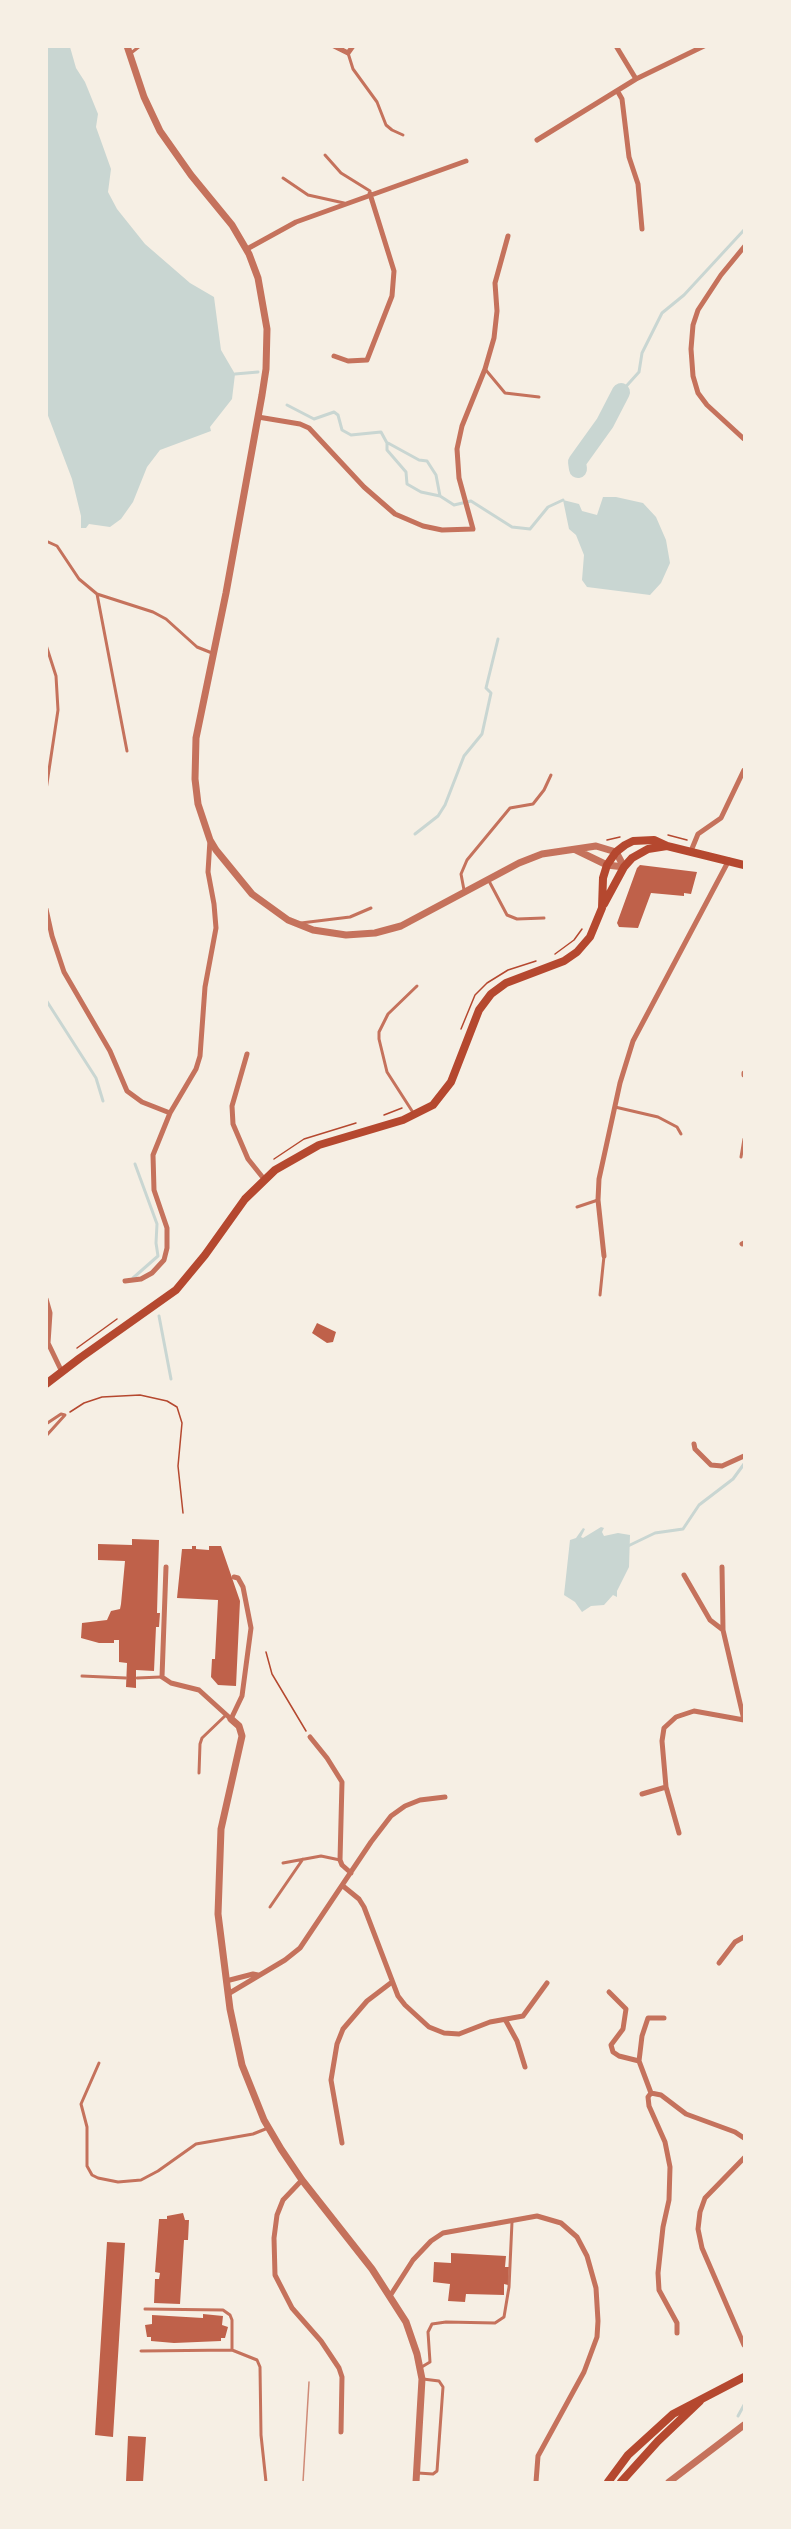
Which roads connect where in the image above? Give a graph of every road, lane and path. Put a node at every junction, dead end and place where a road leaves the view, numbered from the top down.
1 (140, 46) edge
2 (334, 46) edge
3 (353, 46) edge
4 (616, 46) edge
5 (705, 46) edge
6 (128, 50) edge
7 (348, 53) junction
8 (636, 79) junction
9 (618, 92) junction
10 (403, 135) dead end
11 (537, 140) dead end
12 (325, 155) dead end
13 (466, 161) dead end
14 (283, 178) dead end
15 (370, 194) junction
16 (346, 204) junction
17 (642, 229) dead end
18 (508, 236) dead end
19 (744, 247) edge
20 (247, 249) junction
21 (334, 356) dead end
22 (485, 369) junction
23 (538, 397) dead end
24 (258, 417) junction
25 (744, 439) edge
26 (46, 540) edge
27 (97, 594) junction
28 (46, 645) edge
29 (213, 653) junction
30 (127, 751) dead end
31 (744, 770) edge
32 (551, 775) dead end
33 (46, 790) edge
34 (210, 840) junction
35 (667, 846) junction
36 (576, 850) junction
37 (691, 851) junction
38 (616, 852) junction
39 (729, 860) junction
40 (607, 865) junction
41 (744, 865) edge
42 (624, 867) junction
43 (488, 880) junction
44 (465, 892) junction
45 (603, 904) junction
46 (371, 908) dead end
47 (46, 909) edge
48 (544, 918) dead end
49 (296, 924) junction
50 (417, 987) dead end
51 (247, 1054) dead end
52 (615, 1107) junction
53 (170, 1113) junction
54 (415, 1116) junction
55 (358, 1123) dead end
56 (681, 1134) dead end
57 (744, 1139) edge
58 (741, 1157) dead end
59 (273, 1159) dead end
60 (264, 1179) junction
61 (598, 1200) junction
62 (577, 1207) dead end
63 (604, 1256) joint
64 (125, 1281) dead end
65 (600, 1295) dead end
66 (46, 1299) edge
67 (123, 1317) dead end
68 (73, 1351) dead end
69 (62, 1372) junction
70 (46, 1384) edge
71 (65, 1415) junction
72 (46, 1424) edge
73 (46, 1436) edge
74 (694, 1444) dead end
75 (744, 1456) edge
76 (183, 1513) dead end
77 (166, 1567) dead end
78 (722, 1567) dead end
79 (684, 1575) dead end
80 (234, 1577) dead end
81 (723, 1630) junction
82 (266, 1652) dead end
83 (82, 1676) dead end
84 (162, 1677) junction
85 (126, 1678) dead end
86 (136, 1678) dead end
87 (229, 1717) junction
88 (744, 1720) edge
89 (310, 1737) joint
90 (199, 1773) dead end
91 (666, 1787) junction
92 (642, 1794) dead end
93 (445, 1797) dead end
94 (679, 1833) dead end
95 (303, 1858) junction
96 (340, 1860) junction
97 (283, 1863) dead end
98 (351, 1873) junction
99 (343, 1886) junction
100 (270, 1907) dead end
101 (744, 1937) edge
102 (719, 1962) dead end
103 (258, 1975) junction
104 (226, 1981) junction
105 (392, 1982) junction
106 (547, 1983) dead end
107 (609, 1992) dead end
108 (228, 1994) junction
109 (664, 2018) dead end
110 (506, 2021) junction
111 (639, 2061) junction
112 (99, 2063) dead end
113 (525, 2067) dead end
114 (651, 2093) junction
115 (268, 2128) junction
116 (744, 2138) edge
117 (342, 2143) dead end
118 (744, 2158) edge
119 (302, 2180) junction
120 (512, 2220) junction
121 (390, 2296) junction
122 (145, 2309) dead end
123 (677, 2333) dead end
124 (744, 2345) edge
125 (232, 2350) junction
126 (141, 2351) dead end
127 (420, 2368) junction
128 (744, 2377) edge
129 (422, 2379) junction
130 (705, 2397) junction
131 (744, 2425) edge
132 (341, 2432) dead end
133 (416, 2473) junction
134 (266, 2482) edge
135 (416, 2482) edge
136 (536, 2482) edge
137 (608, 2482) edge
138 (621, 2482) edge
139 (669, 2482) edge

1 - 6 lane
2 - 7 street
3 - 7 street
4 - 8 street
5 - 8 street
6 - 20 street
7 - 10 lane
8 - 9 street
9 - 11 street
9 - 17 street
12 - 15 lane
13 - 15 street
14 - 16 lane
15 - 16 street
15 - 21 street
16 - 20 street
18 - 22 street
19 - 25 street
20 - 24 street
22 - 23 lane
22 - 24 street
24 - 29 street
26 - 27 lane
27 - 29 lane
27 - 30 lane
28 - 33 lane
29 - 34 street
31 - 37 street
32 - 44 lane
34 - 49 street
34 - 53 street
35 - 37 main road
35 - 38 main road
35 - 42 main road
36 - 38 street
36 - 40 street
36 - 43 street
37 - 39 main road
38 - 40 main road
38 - 42 street
39 - 41 main road
39 - 52 street
40 - 42 street
40 - 45 main road
42 - 45 main road
43 - 44 street
43 - 48 lane
44 - 49 street
45 - 54 main road
46 - 49 lane
47 - 53 street
50 - 54 lane
51 - 60 street
52 - 56 lane
52 - 61 street
53 - 64 street
54 - 60 main road
55 - 59 path
57 - 58 lane
60 - 69 main road
61 - 62 lane
61 - 63 street
63 - 65 lane
66 - 69 street
67 - 68 path
69 - 70 main road
71 - 72 lane
71 - 73 lane
71 - 76 path
74 - 75 street
77 - 84 street
78 - 81 street
79 - 81 street
80 - 87 street
81 - 88 street
82 - 89 path
83 - 85 lane
84 - 86 lane
84 - 87 street
87 - 90 lane
87 - 104 street
88 - 91 street
89 - 96 street
91 - 92 street
91 - 94 street
93 - 98 street
95 - 96 lane
95 - 97 lane
95 - 100 lane
96 - 98 street
98 - 99 street
99 - 103 street
99 - 105 street
101 - 102 street
103 - 104 street
103 - 108 street
104 - 108 street
105 - 110 street
105 - 117 street
106 - 110 street
107 - 111 street
108 - 115 street
109 - 111 street
110 - 113 street
111 - 114 street
112 - 115 lane
114 - 116 street
114 - 123 street
115 - 119 street
118 - 124 street
119 - 121 street
119 - 132 street
120 - 121 street
120 - 127 lane
120 - 136 street
121 - 127 street
122 - 125 lane
125 - 126 lane
125 - 134 lane
127 - 129 street
128 - 130 main road
129 - 133 street
129 - 133 lane
130 - 137 main road
130 - 138 main road
131 - 139 street
133 - 135 street

